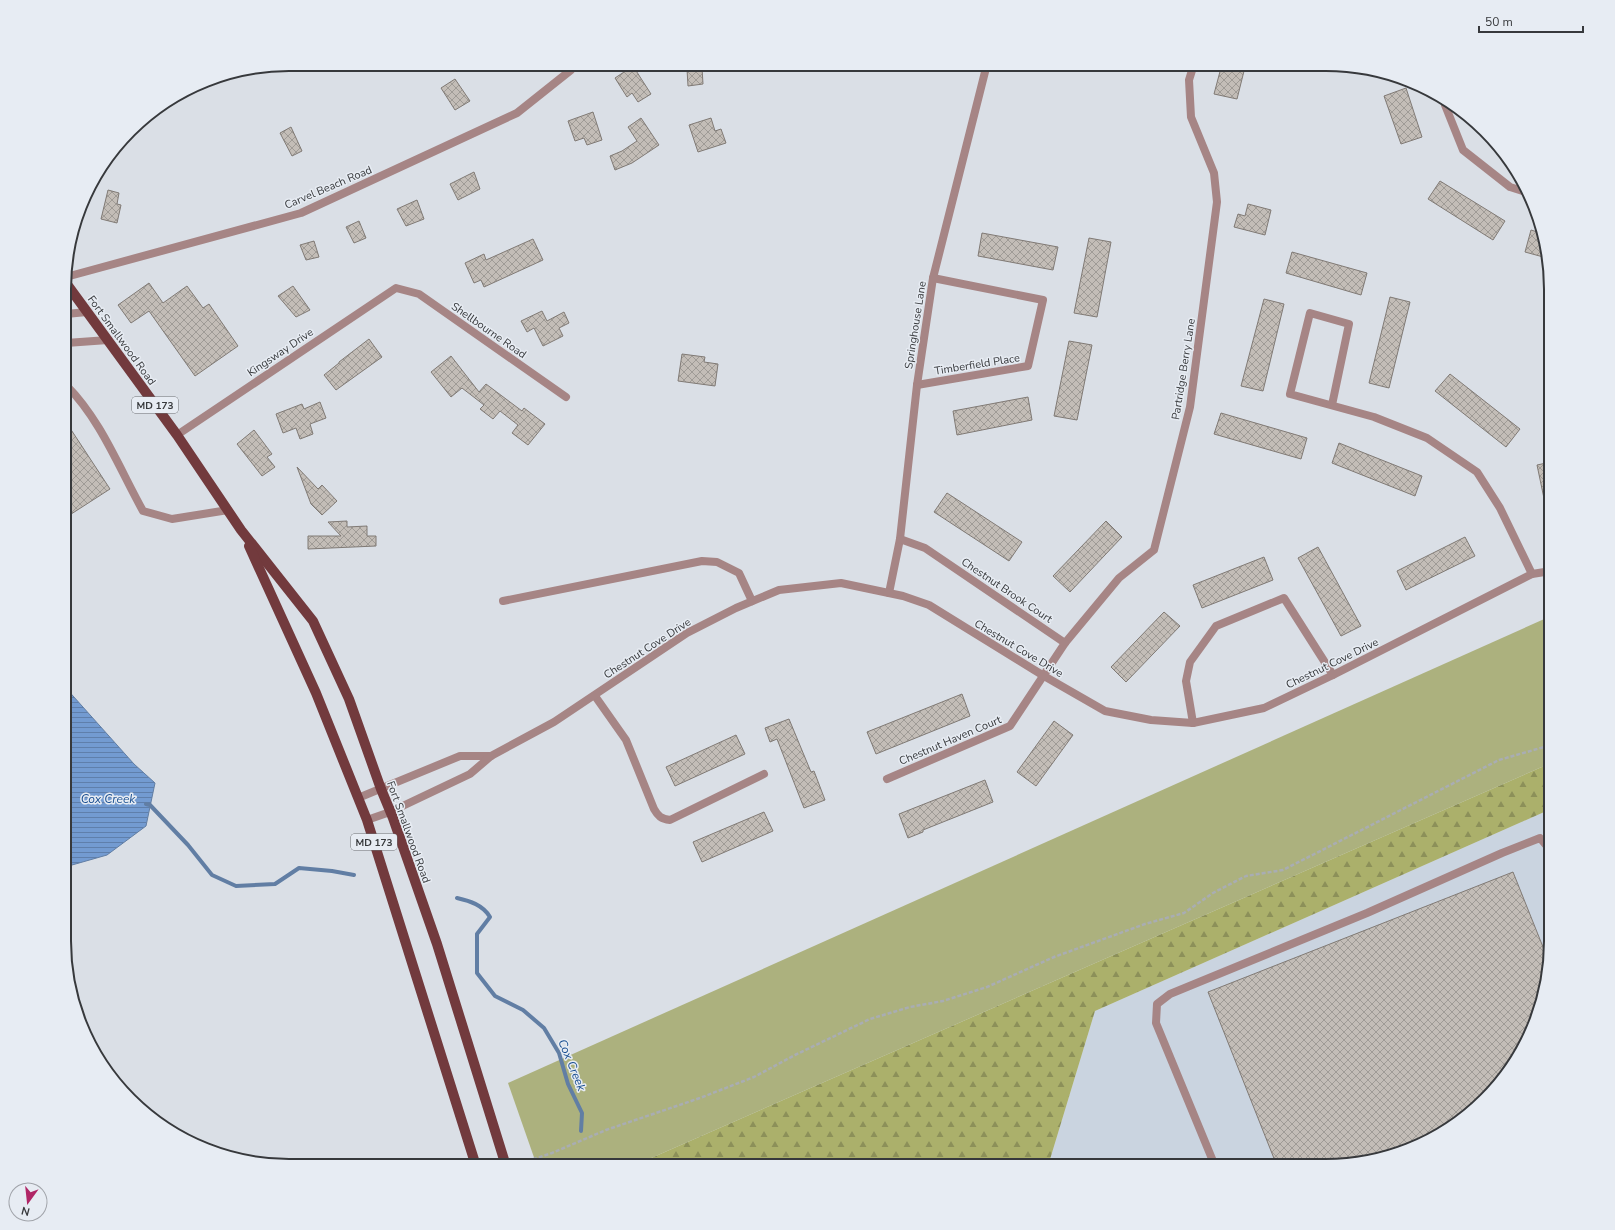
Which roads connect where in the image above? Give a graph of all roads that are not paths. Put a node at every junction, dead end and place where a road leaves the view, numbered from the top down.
1 (570, 71) edge
2 (985, 71) edge
3 (1192, 71) edge
4 (1446, 107) edge
5 (1521, 191) edge
6 (71, 276) edge
7 (933, 278) junction
8 (396, 288) joint
9 (71, 290) edge
10 (87, 312) junction
11 (71, 314) edge
12 (108, 340) junction
13 (71, 343) edge
14 (917, 385) junction
15 (71, 390) edge
16 (566, 397) dead end
17 (1332, 405) junction
18 (177, 435) junction
19 (228, 510) junction
20 (241, 530) junction
21 (900, 540) junction
22 (1544, 572) edge
23 (1532, 574) junction
24 (889, 593) junction
25 (503, 601) dead end
26 (752, 601) junction
27 (1065, 643) junction
28 (1333, 675) junction
29 (1044, 676) junction
30 (595, 696) junction
31 (1193, 723) junction
32 (490, 756) junction
33 (764, 774) dead end
34 (887, 779) dead end
35 (381, 789) junction
36 (358, 798) junction
37 (390, 812) junction
38 (367, 820) junction
39 (1544, 843) edge
40 (474, 1159) edge
41 (504, 1159) edge
42 (1212, 1159) edge

1 - 6 street, Carvel Beach Road
2 - 7 street, Springhouse Lane
3 - 27 street, Partridge Berry Lane
4 - 5 street
7 - 14 street, Springhouse Lane
7 - 14 street, Timberfield Place
8 - 16 street, Shellbourne Road
8 - 18 street, Kingsway Drive
9 - 10 main road, Fort Smallwood Road / MD 173
10 - 11 street
10 - 12 main road, Fort Smallwood Road / MD 173
12 - 13 street
12 - 18 main road, Fort Smallwood Road / MD 173
14 - 21 street, Springhouse Lane
15 - 19 street
17 - 17 street
17 - 23 street
18 - 19 main road, Fort Smallwood Road / MD 173
19 - 20 main road, Fort Smallwood Road / MD 173
20 - 35 main road, Fort Smallwood Road / MD 173
20 - 36 main road, Fort Smallwood Road / MD 173
21 - 24 street, Springhouse Lane
21 - 27 street, Chestnut Brook Court
22 - 23 street, Chestnut Cove Drive
23 - 28 street, Chestnut Cove Drive
24 - 26 street, Chestnut Cove Drive
24 - 29 street, Chestnut Cove Drive
25 - 26 street
26 - 30 street, Chestnut Cove Drive
27 - 29 street
28 - 31 street, Chestnut Cove Drive
28 - 31 street
29 - 31 street, Chestnut Cove Drive
29 - 34 street, Chestnut Haven Court
30 - 32 street, Chestnut Cove Drive
30 - 33 street
32 - 35 street, Chestnut Cove Drive
32 - 37 street, Chestnut Cove Drive
35 - 36 street, Chestnut Cove Drive
35 - 37 main road, Fort Smallwood Road / MD 173
36 - 38 main road, Fort Smallwood Road / MD 173
37 - 38 street, Chestnut Cove Drive
37 - 41 main road, Fort Smallwood Road / MD 173
38 - 40 main road, Fort Smallwood Road / MD 173
39 - 42 street

